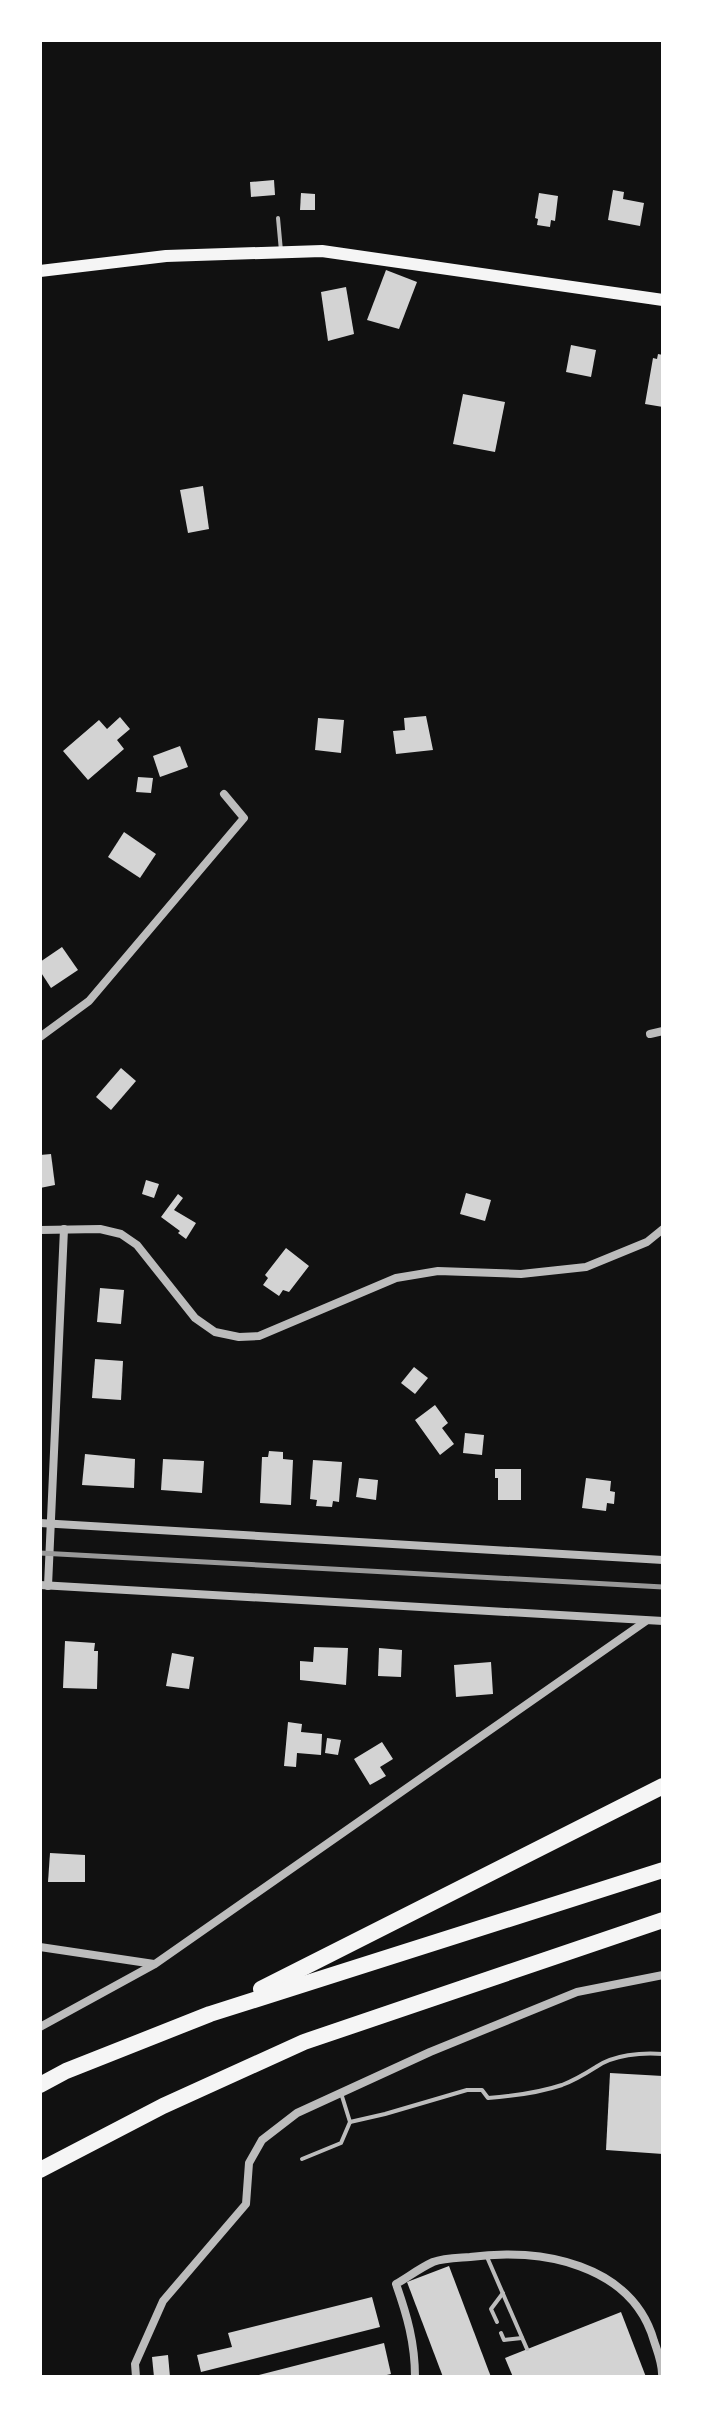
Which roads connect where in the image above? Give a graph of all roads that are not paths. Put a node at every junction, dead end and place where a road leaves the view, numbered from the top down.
1 (278, 218) dead end
2 (281, 252) junction
3 (40, 271) edge
4 (663, 300) edge
5 (224, 794) dead end
6 (663, 1031) edge
7 (650, 1034) dead end
8 (40, 1037) edge
9 (64, 1229) junction
10 (663, 1229) edge
11 (40, 1230) edge
12 (40, 1523) edge
13 (51, 1523) junction
14 (663, 1560) edge
15 (44, 1586) edge
16 (646, 1621) junction
17 (663, 1621) edge
18 (663, 1786) edge
19 (663, 1870) edge
20 (663, 1920) edge
21 (40, 1947) edge
22 (155, 1964) junction
23 (660, 1976) edge
24 (210, 2014) junction
25 (40, 2027) edge
26 (663, 2054) edge
27 (40, 2085) edge
28 (341, 2093) junction
29 (350, 2122) junction
30 (302, 2159) dead end
31 (40, 2170) edge
32 (486, 2254) junction
33 (503, 2293) junction
34 (497, 2322) dead end
35 (501, 2333) dead end
36 (522, 2338) junction
37 (527, 2349) dead end
38 (136, 2377) edge
39 (415, 2377) edge
40 (662, 2377) edge

1 - 2 lane
2 - 3 main road
2 - 4 main road
5 - 8 street
6 - 7 street
9 - 10 street
9 - 11 street
9 - 13 street
12 - 13 street
13 - 14 street
13 - 15 street
15 - 16 street
16 - 17 street
16 - 22 street
18 - 24 highway
19 - 24 highway
20 - 31 highway
21 - 22 street
22 - 25 street
23 - 28 street
24 - 27 highway
26 - 29 lane
28 - 29 lane
28 - 38 street
29 - 30 lane
32 - 33 lane
32 - 39 street
32 - 40 street
33 - 34 lane
33 - 36 lane
35 - 36 lane
36 - 37 lane

